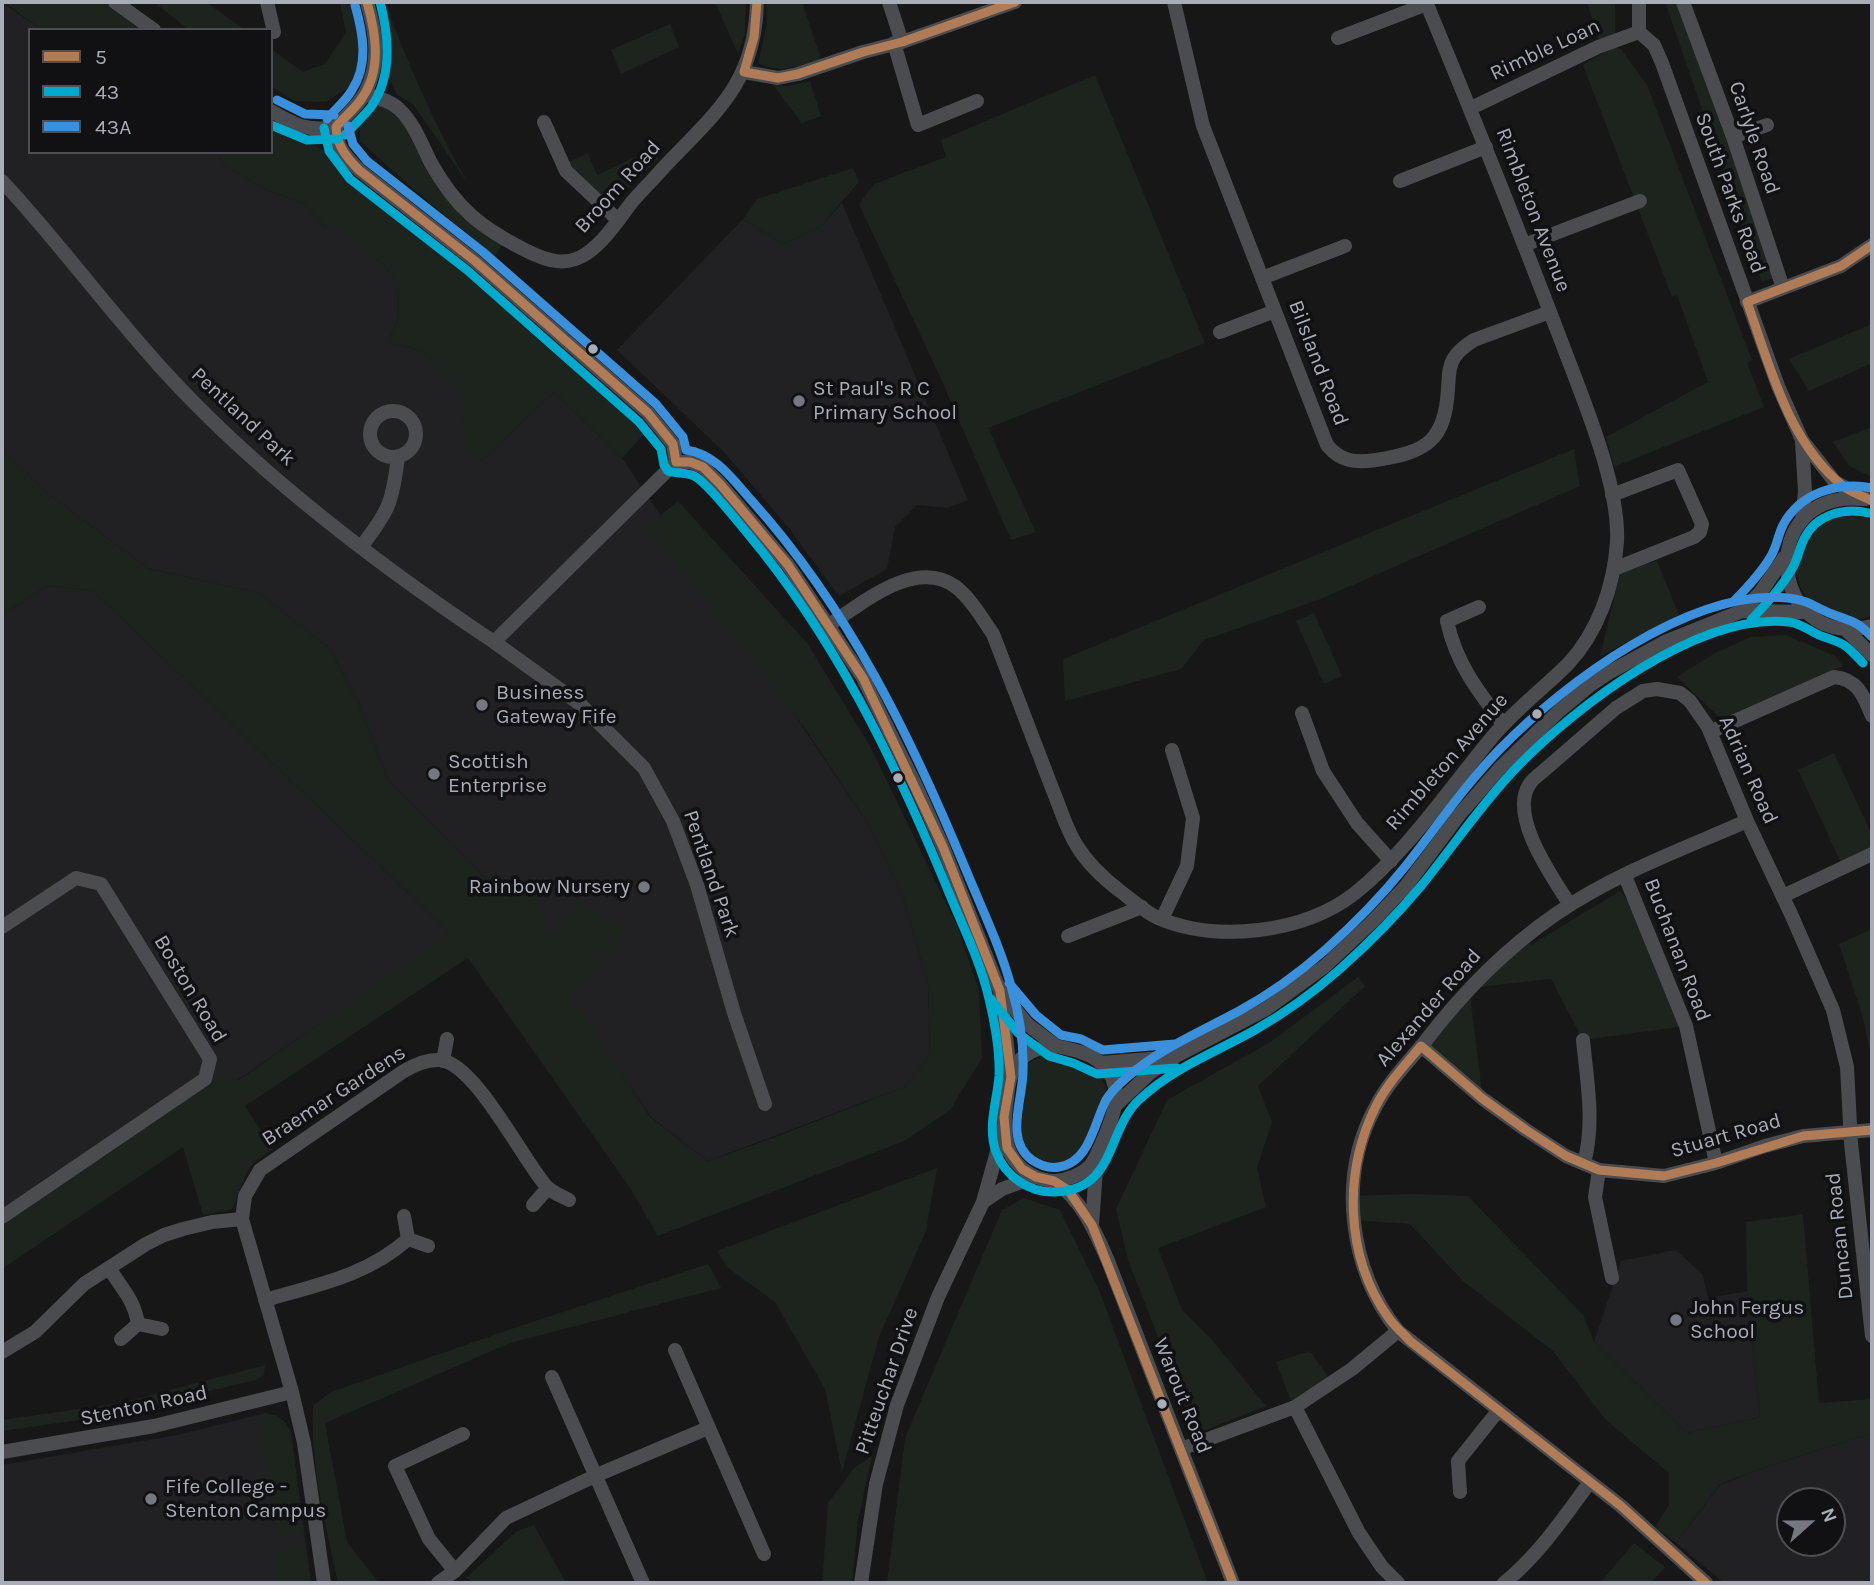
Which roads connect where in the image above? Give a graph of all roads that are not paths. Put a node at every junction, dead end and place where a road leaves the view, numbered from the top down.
1 (115, 2) edge
2 (267, 2) edge
3 (369, 2) edge
4 (757, 2) edge
5 (889, 2) edge
6 (1015, 2) edge
7 (1639, 2) edge
8 (1683, 2) edge
9 (1177, 3) edge
10 (1426, 3) edge
11 (151, 28) edge
12 (274, 32) dead end
13 (1639, 32) junction
14 (1338, 38) dead end
15 (898, 43) junction
16 (744, 72) junction
17 (365, 94) junction
18 (977, 101) dead end
19 (1471, 108) junction
20 (273, 112) edge
21 (544, 122) dead end
22 (1767, 125) dead end
23 (336, 127) junction
24 (1733, 137) junction
25 (1486, 147) junction
26 (2, 181) edge
27 (1400, 181) dead end
28 (1640, 201) dead end
29 (618, 220) junction
30 (1524, 245) junction
31 (1872, 245) edge
32 (1345, 246) dead end
33 (1262, 278) junction
34 (1783, 289) junction
35 (1747, 302) junction
36 (1275, 311) junction
37 (1550, 312) junction
38 (1220, 332) dead end
39 (1802, 440) junction
40 (398, 456) dead end
41 (677, 462) junction
42 (1612, 495) junction
43 (1869, 500) edge
44 (1801, 520) junction
45 (361, 547) junction
46 (1786, 555) junction
47 (1614, 569) junction
48 (1479, 607) dead end
49 (1741, 611) junction
50 (1806, 612) junction
51 (829, 625) junction
52 (1872, 626) edge
53 (1846, 630) junction
54 (494, 642) junction
55 (1872, 655) edge
56 (1302, 713) dead end
57 (1872, 716) edge
58 (1503, 724) junction
59 (1710, 732) junction
60 (1172, 750) dead end
61 (1747, 821) junction
62 (1872, 854) edge
63 (1391, 861) junction
64 (1625, 876) junction
65 (1783, 896) junction
66 (1570, 905) junction
67 (1142, 907) junction
68 (1162, 919) junction
69 (2, 927) edge
70 (1068, 936) dead end
71 (1000, 991) junction
72 (447, 1039) dead end
73 (1583, 1040) dead end
74 (1056, 1046) junction
75 (1421, 1046) junction
76 (1176, 1056) junction
77 (443, 1061) junction
78 (1101, 1063) junction
79 (1011, 1077) junction
80 (765, 1104) dead end
81 (1116, 1105) junction
82 (1004, 1127) junction
83 (1850, 1130) junction
84 (1872, 1130) edge
85 (1097, 1154) junction
86 (1584, 1163) junction
87 (1716, 1163) junction
88 (1598, 1170) junction
89 (1036, 1177) junction
90 (1054, 1181) junction
91 (548, 1188) junction
92 (569, 1200) dead end
93 (983, 1202) junction
94 (533, 1205) dead end
95 (404, 1216) dead end
96 (2, 1217) edge
97 (242, 1219) junction
98 (1092, 1225) junction
99 (408, 1239) junction
100 (428, 1246) dead end
101 (110, 1268) junction
102 (1612, 1278) dead end
103 (265, 1300) junction
104 (138, 1324) junction
105 (162, 1329) dead end
106 (1398, 1331) junction
107 (1872, 1336) edge
108 (121, 1339) dead end
109 (676, 1350) dead end
110 (2, 1352) edge
111 (552, 1377) dead end
112 (292, 1392) junction
113 (1295, 1407) junction
114 (1498, 1411) junction
115 (708, 1428) junction
116 (463, 1434) dead end
117 (1181, 1449) junction
118 (2, 1452) edge
119 (597, 1475) junction
120 (1590, 1482) junction
121 (1460, 1492) dead end
122 (764, 1554) dead end
123 (455, 1571) junction
124 (324, 1583) edge
125 (438, 1583) edge
126 (643, 1583) edge
127 (860, 1583) edge
128 (1233, 1583) edge
129 (1398, 1583) edge
130 (1504, 1583) edge
131 (1706, 1583) edge

1 - 11 street
2 - 12 street
3 - 17 street
4 - 16 street, Broom Road
5 - 15 street
6 - 15 street
7 - 13 street
8 - 24 street, Carlyle Road
9 - 33 street, Bilsland Road
10 - 14 street
10 - 19 street, Rimbleton Avenue
13 - 19 street, Rimble Loan
13 - 35 street, South Parks Road
15 - 16 street
15 - 18 street
16 - 29 street, Broom Road
17 - 23 street
17 - 29 street, Broom Road
19 - 25 street, Rimbleton Avenue
20 - 23 street
21 - 29 street
22 - 24 street
23 - 41 street
24 - 34 street, Carlyle Road
25 - 27 street
25 - 30 street, Rimbleton Avenue
26 - 45 street, Pentland Park
28 - 30 street
30 - 37 street, Rimbleton Avenue
31 - 34 street
32 - 33 street
33 - 36 street, Bilsland Road
34 - 35 street
35 - 39 street, South Parks Road
36 - 37 street, Bilsland Road
36 - 38 street
37 - 42 street, Rimbleton Avenue
39 - 43 street, South Parks Road
39 - 44 street, South Parks Road
40 - 45 street
41 - 51 street
41 - 54 street
42 - 47 street, Rimbleton Avenue
42 - 47 street
43 - 44 street
44 - 46 street, South Parks Road
45 - 54 street, Pentland Park
46 - 49 street, South Parks Road
46 - 50 street
47 - 58 street, Rimbleton Avenue
48 - 58 street
49 - 50 street
49 - 76 street
50 - 53 street
51 - 67 street, Rimbleton Avenue
51 - 71 street
52 - 53 street
53 - 55 street
54 - 80 street, Pentland Park
56 - 63 street
57 - 59 street
58 - 63 street, Rimbleton Avenue
59 - 61 street, Adrian Road
59 - 66 street, Adrian Road
60 - 68 street
61 - 64 street, Alexander Road
61 - 65 street, Adrian Road
62 - 65 street
63 - 68 street, Rimbleton Avenue
64 - 66 street, Alexander Road
64 - 87 street, Buchanan Road
65 - 83 street, Adrian Road
66 - 75 street, Alexander Road
67 - 68 street, Rimbleton Avenue
67 - 70 street
69 - 96 street, Boston Road
71 - 74 street
71 - 79 street
72 - 77 street
73 - 86 street
74 - 78 street
74 - 79 street
75 - 86 street, Stuart Road
75 - 106 street, Alexander Road
76 - 78 street
76 - 81 street
77 - 91 street
77 - 97 street, Braemar Gardens
78 - 81 street
79 - 82 street
81 - 85 street
82 - 89 street
82 - 93 street, Pitteuchar Drive
83 - 84 street, Stuart Road
83 - 87 street, Stuart Road
83 - 107 street, Duncan Road
85 - 90 street
85 - 98 street
86 - 88 street, Stuart Road
87 - 88 street, Stuart Road
88 - 102 street
89 - 90 street
89 - 93 street
90 - 98 street
91 - 92 street
91 - 94 street
93 - 127 street, Pitteuchar Drive
95 - 99 street
97 - 101 street
97 - 103 street
98 - 117 street, Warout Road
99 - 100 street
99 - 103 street
101 - 104 street
101 - 110 street
103 - 112 street
104 - 105 street
104 - 108 street
106 - 113 street
106 - 114 street, Alexander Road
109 - 115 street
111 - 119 street
112 - 118 street, Stenton Road
112 - 124 street
113 - 117 street
113 - 129 street
114 - 120 street, Alexander Road
114 - 121 street
115 - 119 street
115 - 122 street
116 - 123 street
117 - 128 street, Warout Road
119 - 123 street
119 - 126 street
120 - 130 street
120 - 131 street, Alexander Road
123 - 125 street

